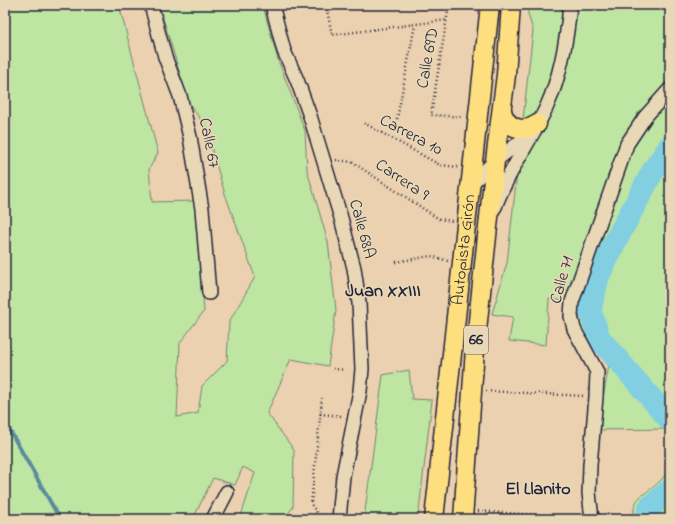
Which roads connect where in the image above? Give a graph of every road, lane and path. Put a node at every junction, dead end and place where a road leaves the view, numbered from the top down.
1 (151, 5) edge
2 (272, 5) edge
3 (326, 5) edge
4 (450, 5) edge
5 (490, 5) edge
6 (511, 5) edge
7 (570, 5) edge
8 (447, 20) junction
9 (414, 25) junction
10 (670, 89) edge
11 (502, 111) junction
12 (478, 118) junction
13 (397, 119) dead end
14 (364, 123) dead end
15 (537, 124) junction
16 (323, 158) junction
17 (495, 161) junction
18 (472, 175) junction
19 (466, 224) junction
20 (488, 227) junction
21 (396, 262) dead end
22 (462, 265) junction
23 (209, 293) dead end
24 (333, 369) dead end
25 (362, 371) junction
26 (480, 390) dead end
27 (596, 397) junction
28 (322, 398) dead end
29 (320, 414) junction
30 (355, 418) junction
31 (227, 492) dead end
32 (467, 515) edge
33 (213, 519) edge
34 (322, 519) edge
35 (339, 519) edge
36 (434, 519) edge
37 (533, 519) edge
38 (592, 519) edge

1 - 23 street, Calle 67
2 - 16 street, Calle 68A
3 - 9 path
4 - 8 path, Calle 69D
5 - 12 highway, Autopista Girón / 66
6 - 11 highway, Autopista Girón / 66
7 - 15 street
8 - 9 path
8 - 12 path, Calle 69D
9 - 13 path
10 - 27 street, Calle 71
11 - 15 highway
11 - 17 highway, Autopista Girón / 66
12 - 18 highway, Autopista Girón / 66
14 - 18 path, Carrera 10
15 - 17 street
15 - 20 street
16 - 19 path, Carrera 9
16 - 25 street, Calle 68A
17 - 18 street
17 - 20 highway, Autopista Girón / 66
18 - 19 highway, Autopista Girón / 66
19 - 22 highway, Autopista Girón / 66
20 - 32 highway, Autopista Girón / 66
21 - 22 path
22 - 36 highway, Autopista Girón / 66
24 - 25 path
25 - 30 street, Calle 68A
26 - 27 path
27 - 38 street, Calle 71
28 - 29 path
29 - 30 path
29 - 34 path
30 - 35 street, Calle 68A
31 - 33 street
32 - 37 path

